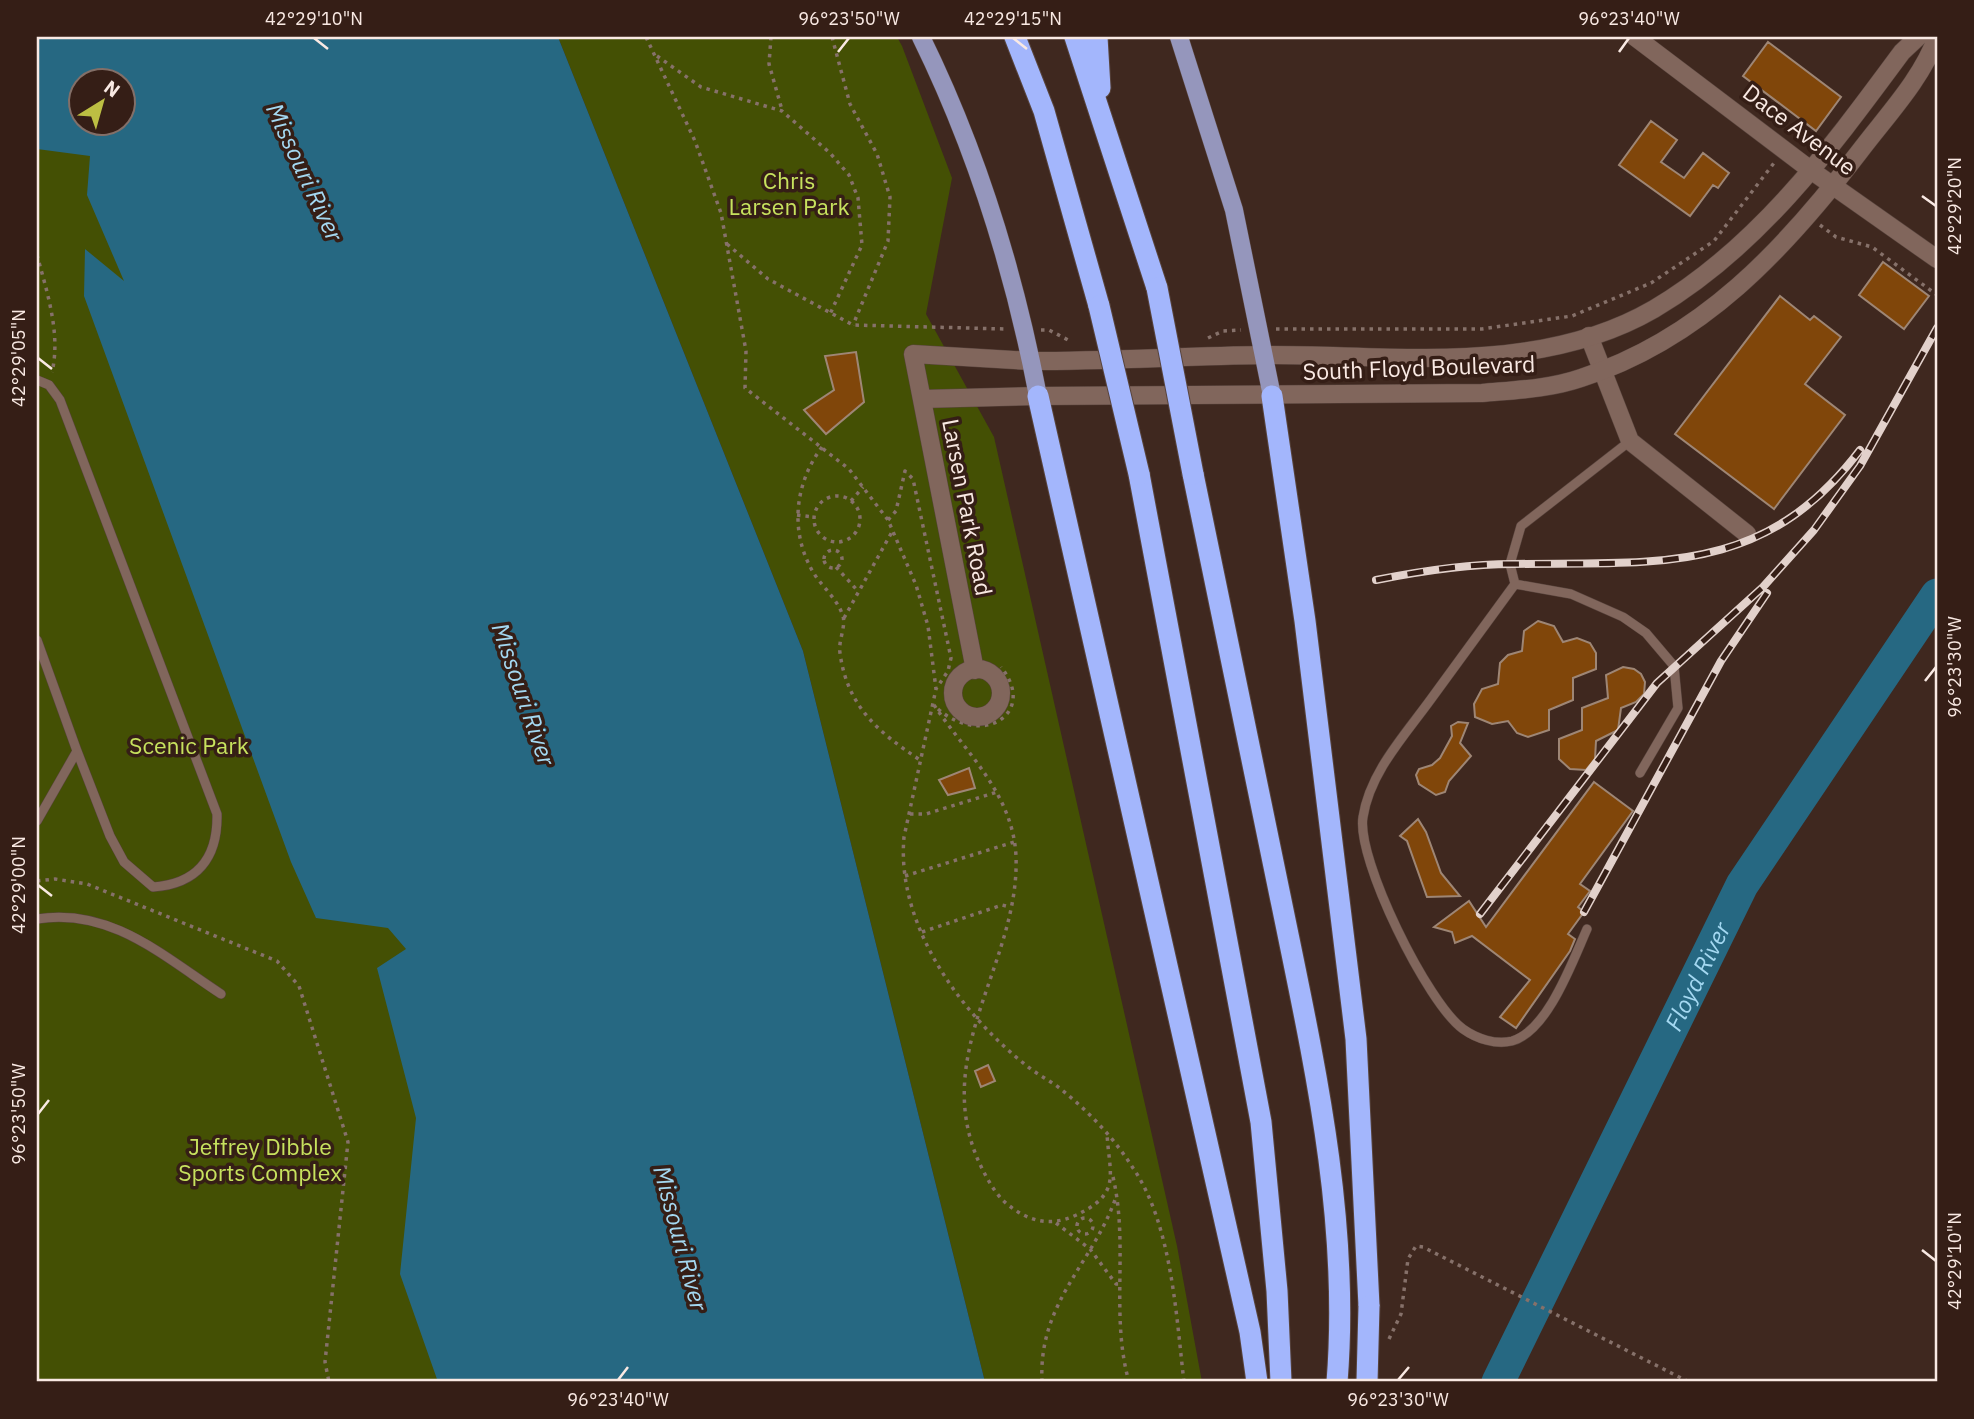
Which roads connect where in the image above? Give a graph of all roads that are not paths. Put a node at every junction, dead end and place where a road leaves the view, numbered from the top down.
1 (921, 37) edge
2 (1015, 37) edge
3 (1075, 37) edge
4 (1097, 37) edge
5 (1179, 37) edge
6 (1635, 37) edge
7 (1918, 37) edge
8 (1937, 37) edge
9 (1101, 111) junction
10 (1812, 170) junction
11 (1833, 186) junction
12 (1937, 259) edge
13 (1589, 335) junction
14 (913, 354) joint
15 (1266, 355) junction
16 (1031, 361) junction
17 (1603, 370) junction
18 (37, 380) edge
19 (1038, 396) junction
20 (1272, 396) junction
21 (922, 399) junction
22 (1630, 441) junction
23 (1747, 534) dead end
24 (1516, 584) junction
25 (37, 640) edge
26 (975, 670) dead end
27 (77, 751) junction
28 (1640, 773) dead end
29 (37, 821) edge
30 (37, 919) edge
31 (1587, 929) dead end
32 (222, 994) dead end
33 (1282, 1372) edge
34 (1257, 1380) edge
35 (1337, 1382) edge
36 (1367, 1382) edge

1 - 16 main road
2 - 33 highway, bridge
3 - 9 highway
4 - 9 highway
5 - 15 main road
6 - 10 main road, Dace Avenue
7 - 10 main road, South Floyd Boulevard
8 - 11 main road, South Floyd Boulevard
9 - 35 highway, bridge
10 - 11 main road, Dace Avenue
10 - 13 main road, South Floyd Boulevard
11 - 12 main road, Dace Avenue
11 - 17 main road, South Floyd Boulevard
13 - 15 main road, South Floyd Boulevard
13 - 17 main road
14 - 16 main road, South Floyd Boulevard
14 - 21 main road, Larsen Park Road
15 - 16 main road, South Floyd Boulevard
15 - 20 main road
16 - 19 main road
17 - 20 main road, South Floyd Boulevard
17 - 22 main road
18 - 27 lane
19 - 20 main road, South Floyd Boulevard
19 - 21 main road, South Floyd Boulevard
19 - 34 highway
20 - 36 highway, bridge
21 - 26 main road, Larsen Park Road
22 - 23 main road
22 - 24 lane
24 - 28 lane
24 - 31 lane
25 - 27 lane
27 - 29 lane
30 - 32 lane

